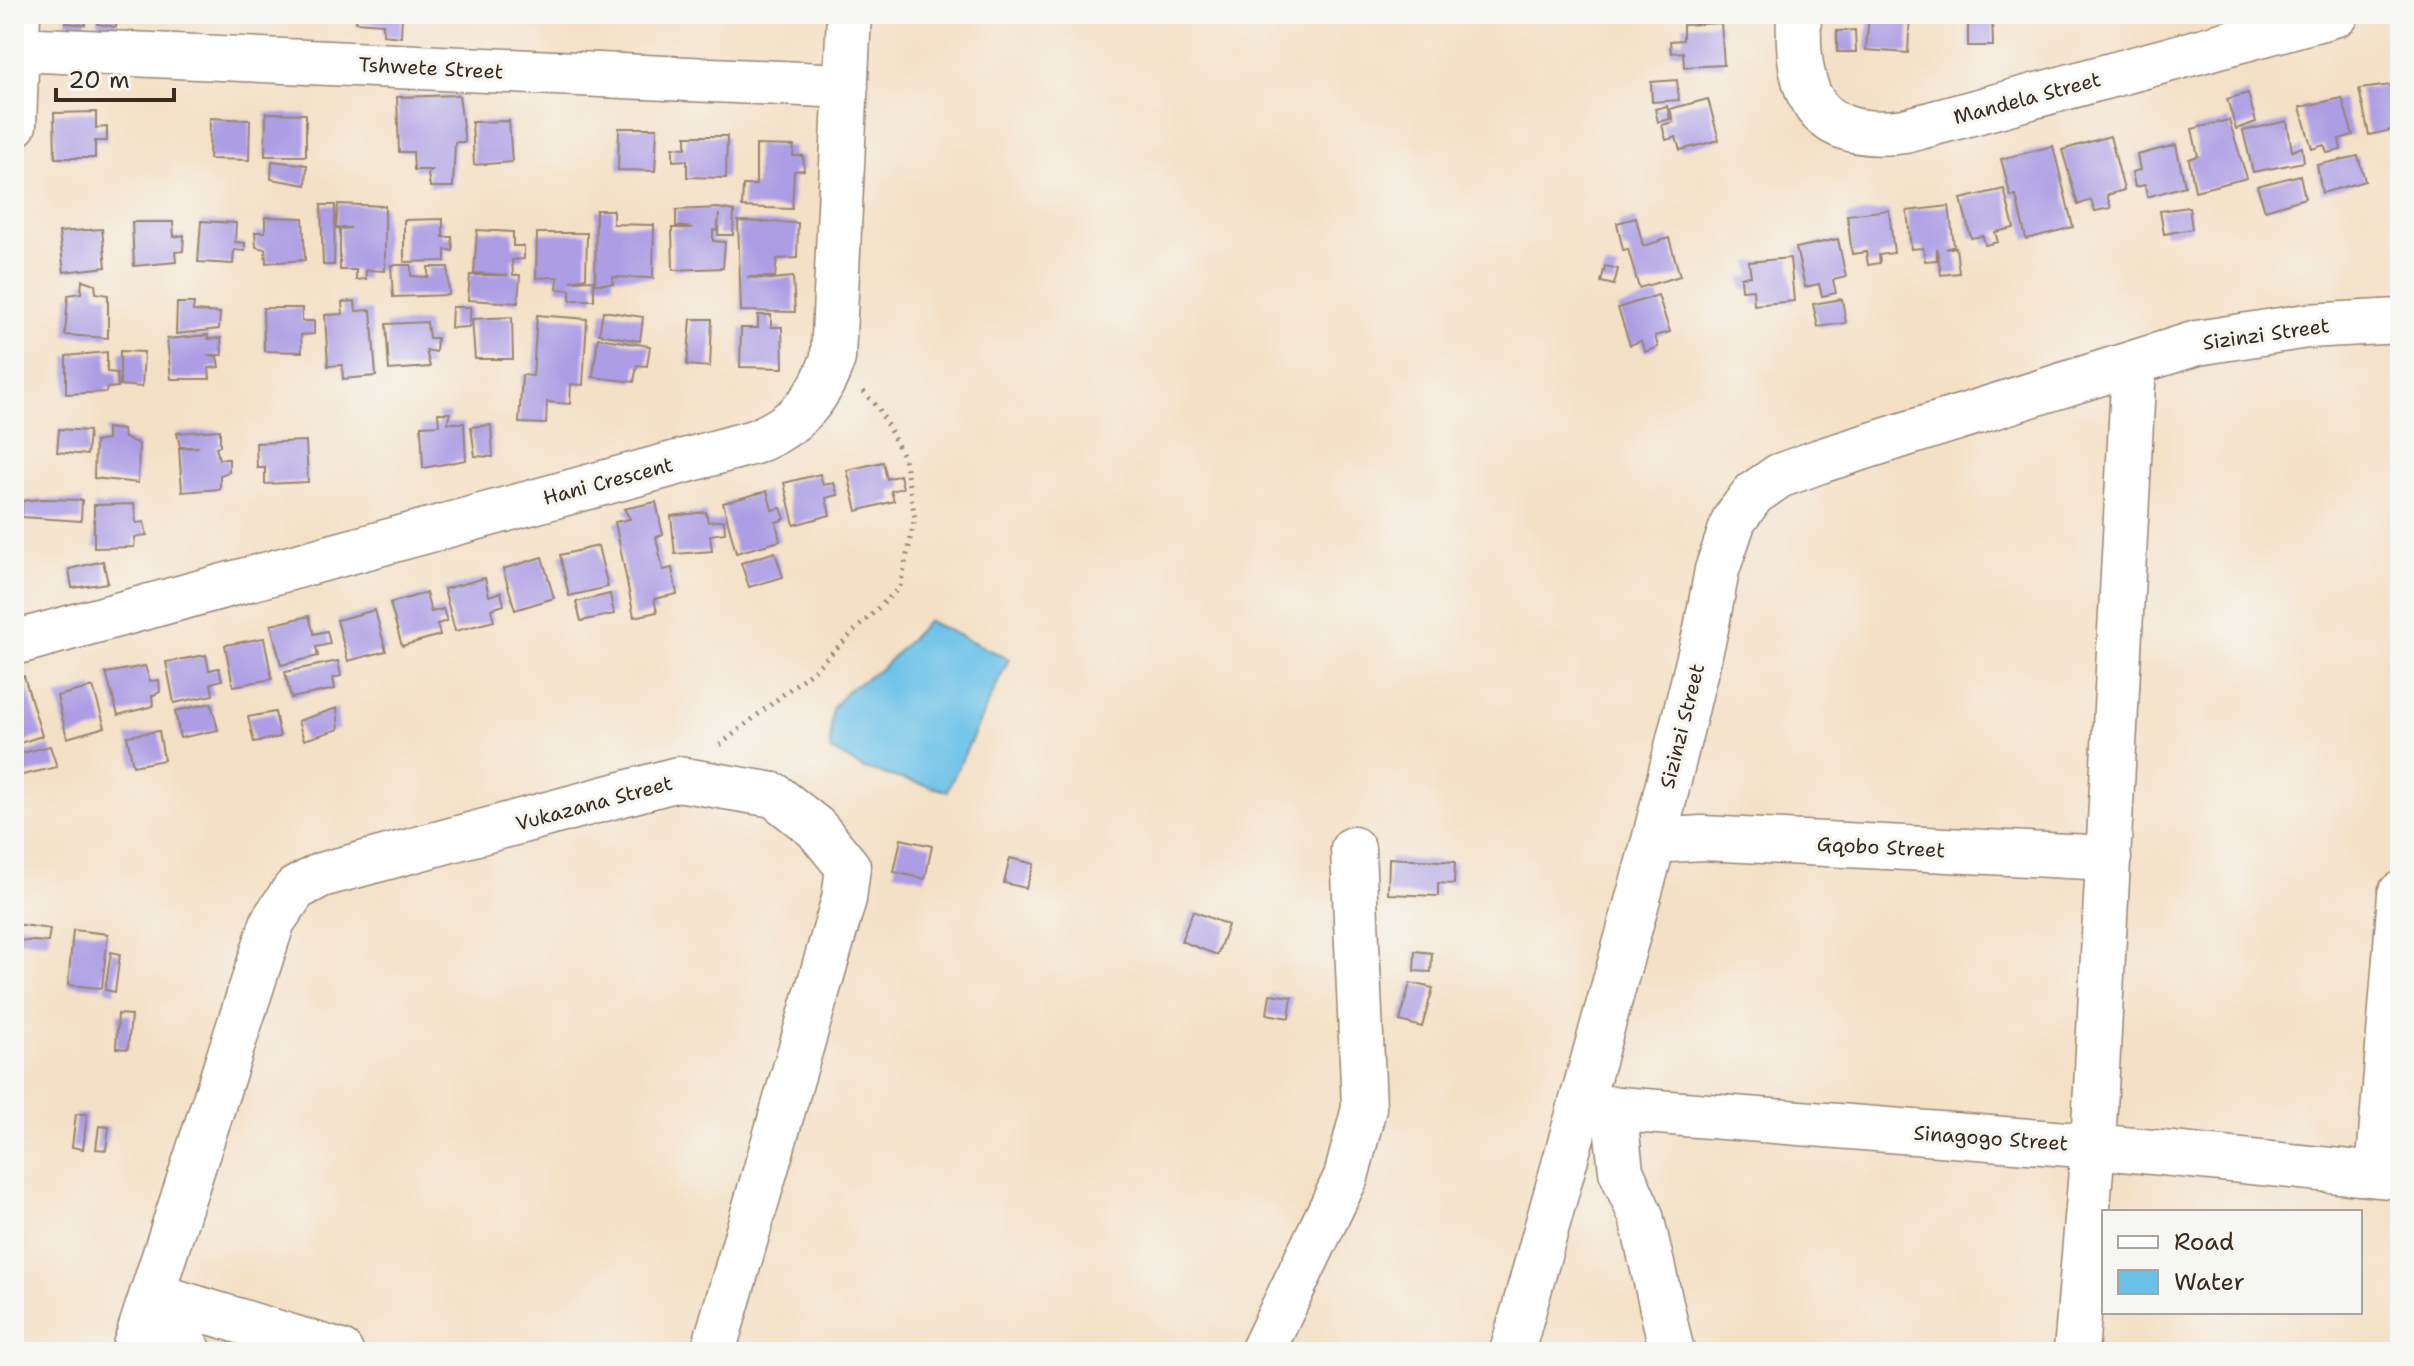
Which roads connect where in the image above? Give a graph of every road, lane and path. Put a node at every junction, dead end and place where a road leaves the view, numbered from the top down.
1 (849, 14) edge
2 (1799, 14) edge
3 (2337, 14) edge
4 (18, 32) edge
5 (846, 86) junction
6 (14, 125) edge
7 (2400, 321) edge
8 (833, 358) junction
9 (2134, 365) junction
10 (14, 643) edge
11 (678, 779) junction
12 (1654, 841) junction
13 (1353, 849) dead end
14 (2109, 858) junction
15 (2400, 894) edge
16 (1581, 1106) junction
17 (1617, 1134) dead end
18 (2093, 1146) junction
19 (2389, 1176) edge
20 (154, 1295) junction
21 (133, 1352) edge
22 (190, 1352) edge
23 (341, 1352) edge
24 (713, 1352) edge
25 (1262, 1352) edge
26 (1512, 1352) edge
27 (1672, 1352) edge
28 (2076, 1352) edge

1 - 5 street, Hani Crescent
2 - 3 street, Mandela Street
4 - 5 street, Tshwete Street
4 - 6 street
5 - 8 street, Hani Crescent
7 - 9 street, Sizinzi Street
8 - 10 street, Hani Crescent
8 - 11 path
9 - 12 street, Sizinzi Street
9 - 14 street
11 - 20 street, Vukazana Street
11 - 24 street, Vukazana Street
12 - 14 street, Gqobo Street
12 - 16 street, Sizinzi Street
13 - 25 street
14 - 18 street
15 - 19 street
16 - 18 street, Sinagogo Street
16 - 26 street, Sizinzi Street
17 - 27 street
18 - 19 street, Sinagogo Street
18 - 28 street
20 - 21 street, Vukazana Street
20 - 22 street
20 - 23 street

